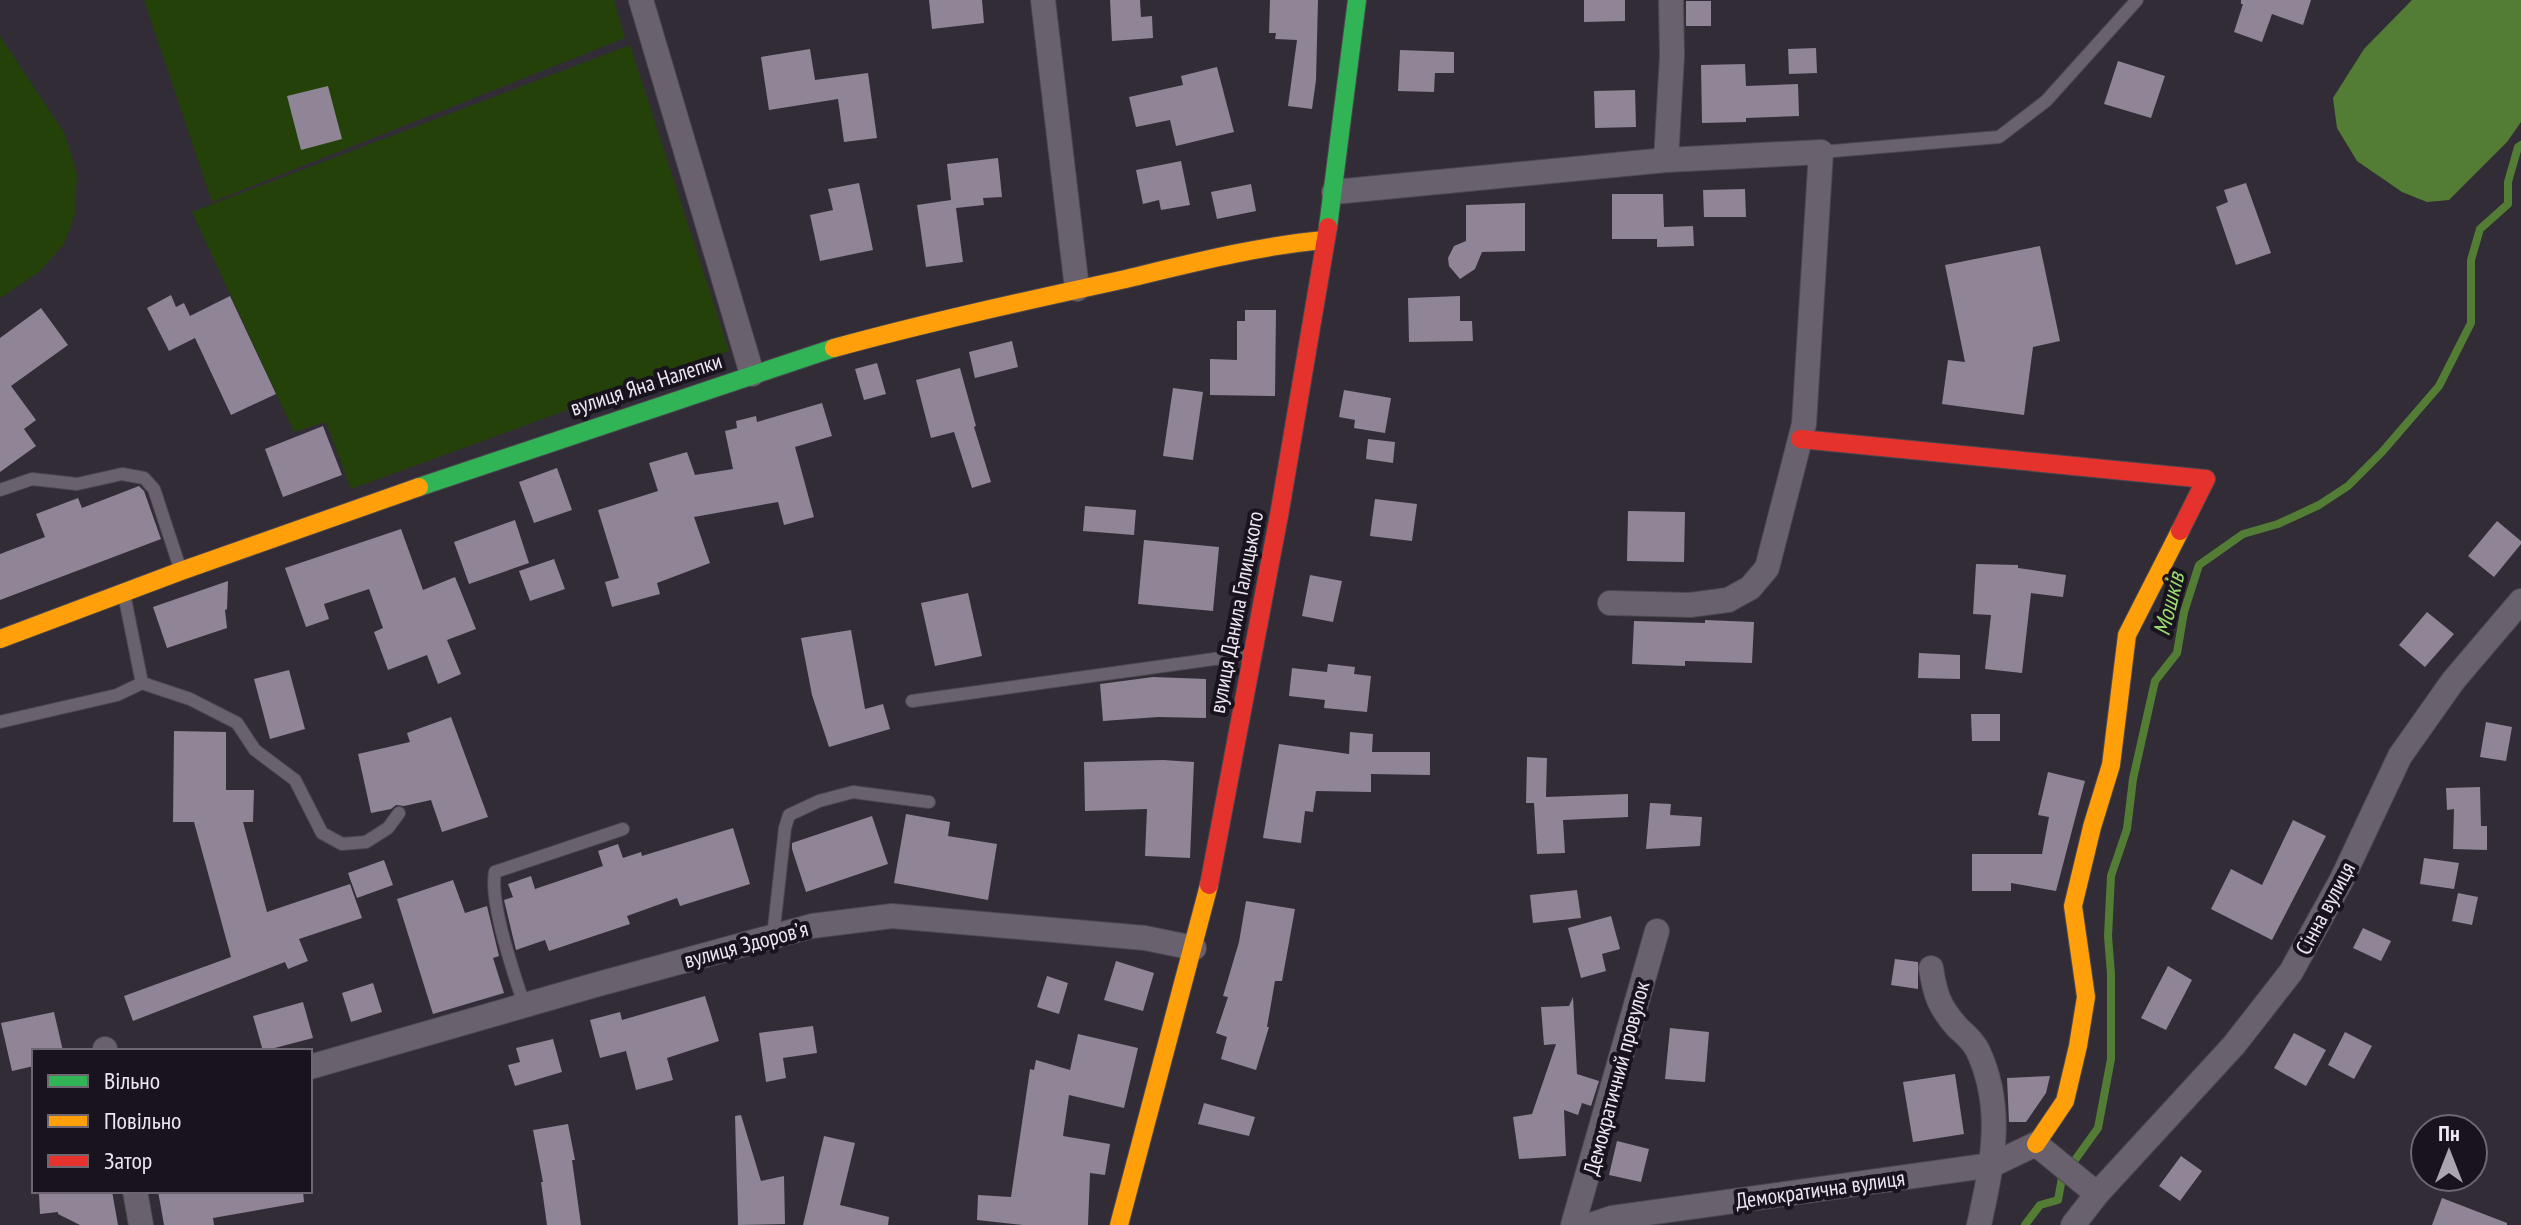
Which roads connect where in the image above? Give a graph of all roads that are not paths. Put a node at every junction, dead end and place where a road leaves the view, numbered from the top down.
1 (641, 0) edge
2 (1043, 0) edge
3 (1357, 0) edge
4 (1671, 0) edge
5 (2137, 0) edge
6 (1821, 152) junction
7 (1666, 160) junction
8 (1334, 192) junction
9 (1325, 240) junction
10 (1077, 289) junction
11 (752, 374) junction
12 (1800, 439) junction
13 (0, 490) edge
14 (181, 571) junction
15 (124, 591) junction
16 (2521, 601) edge
17 (1610, 603) dead end
18 (0, 639) edge
19 (1253, 653) junction
20 (142, 683) junction
21 (912, 701) dead end
22 (0, 722) edge
23 (929, 802) dead end
24 (399, 813) dead end
25 (623, 829) dead end
26 (1657, 931) dead end
27 (773, 937) junction
28 (1194, 948) junction
29 (1931, 968) dead end
30 (524, 1005) junction
31 (312, 1066) edge
32 (2040, 1147) junction
33 (1992, 1165) junction
34 (2095, 1192) junction
35 (135, 1193) edge
36 (141, 1225) edge
37 (1119, 1225) edge
38 (1573, 1225) edge
39 (1591, 1225) edge
40 (1979, 1225) edge
41 (2073, 1225) edge

1 - 11 street
2 - 10 street
3 - 8 street, вулиця Данила Галицького
4 - 7 street
5 - 6 lane
6 - 7 street
6 - 12 street
7 - 8 street
8 - 9 street, вулиця Данила Галицького
9 - 10 street, вулиця Яна Налепки
9 - 19 street, вулиця Данила Галицького
10 - 11 street, вулиця Яна Налепки
11 - 14 street, вулиця Яна Налепки
12 - 17 street
12 - 32 street
13 - 14 lane
14 - 15 street, вулиця Яна Налепки
15 - 18 street, вулиця Яна Налепки
15 - 20 lane
16 - 34 street, Сінна вулиця
19 - 21 lane
19 - 28 street, вулиця Данила Галицького
20 - 22 lane
20 - 24 lane
23 - 27 lane
25 - 30 lane
26 - 38 street, Демократичний провулок
27 - 28 street, вулиця Здоровʼя
27 - 30 street, вулиця Здоровʼя
28 - 37 street, вулиця Данила Галицького
29 - 33 street
30 - 31 street, вулиця Здоровʼя
32 - 33 street, Демократична вулиця
32 - 34 street
33 - 39 street, Демократична вулиця
33 - 40 street
34 - 41 street, Сінна вулиця
35 - 36 street

